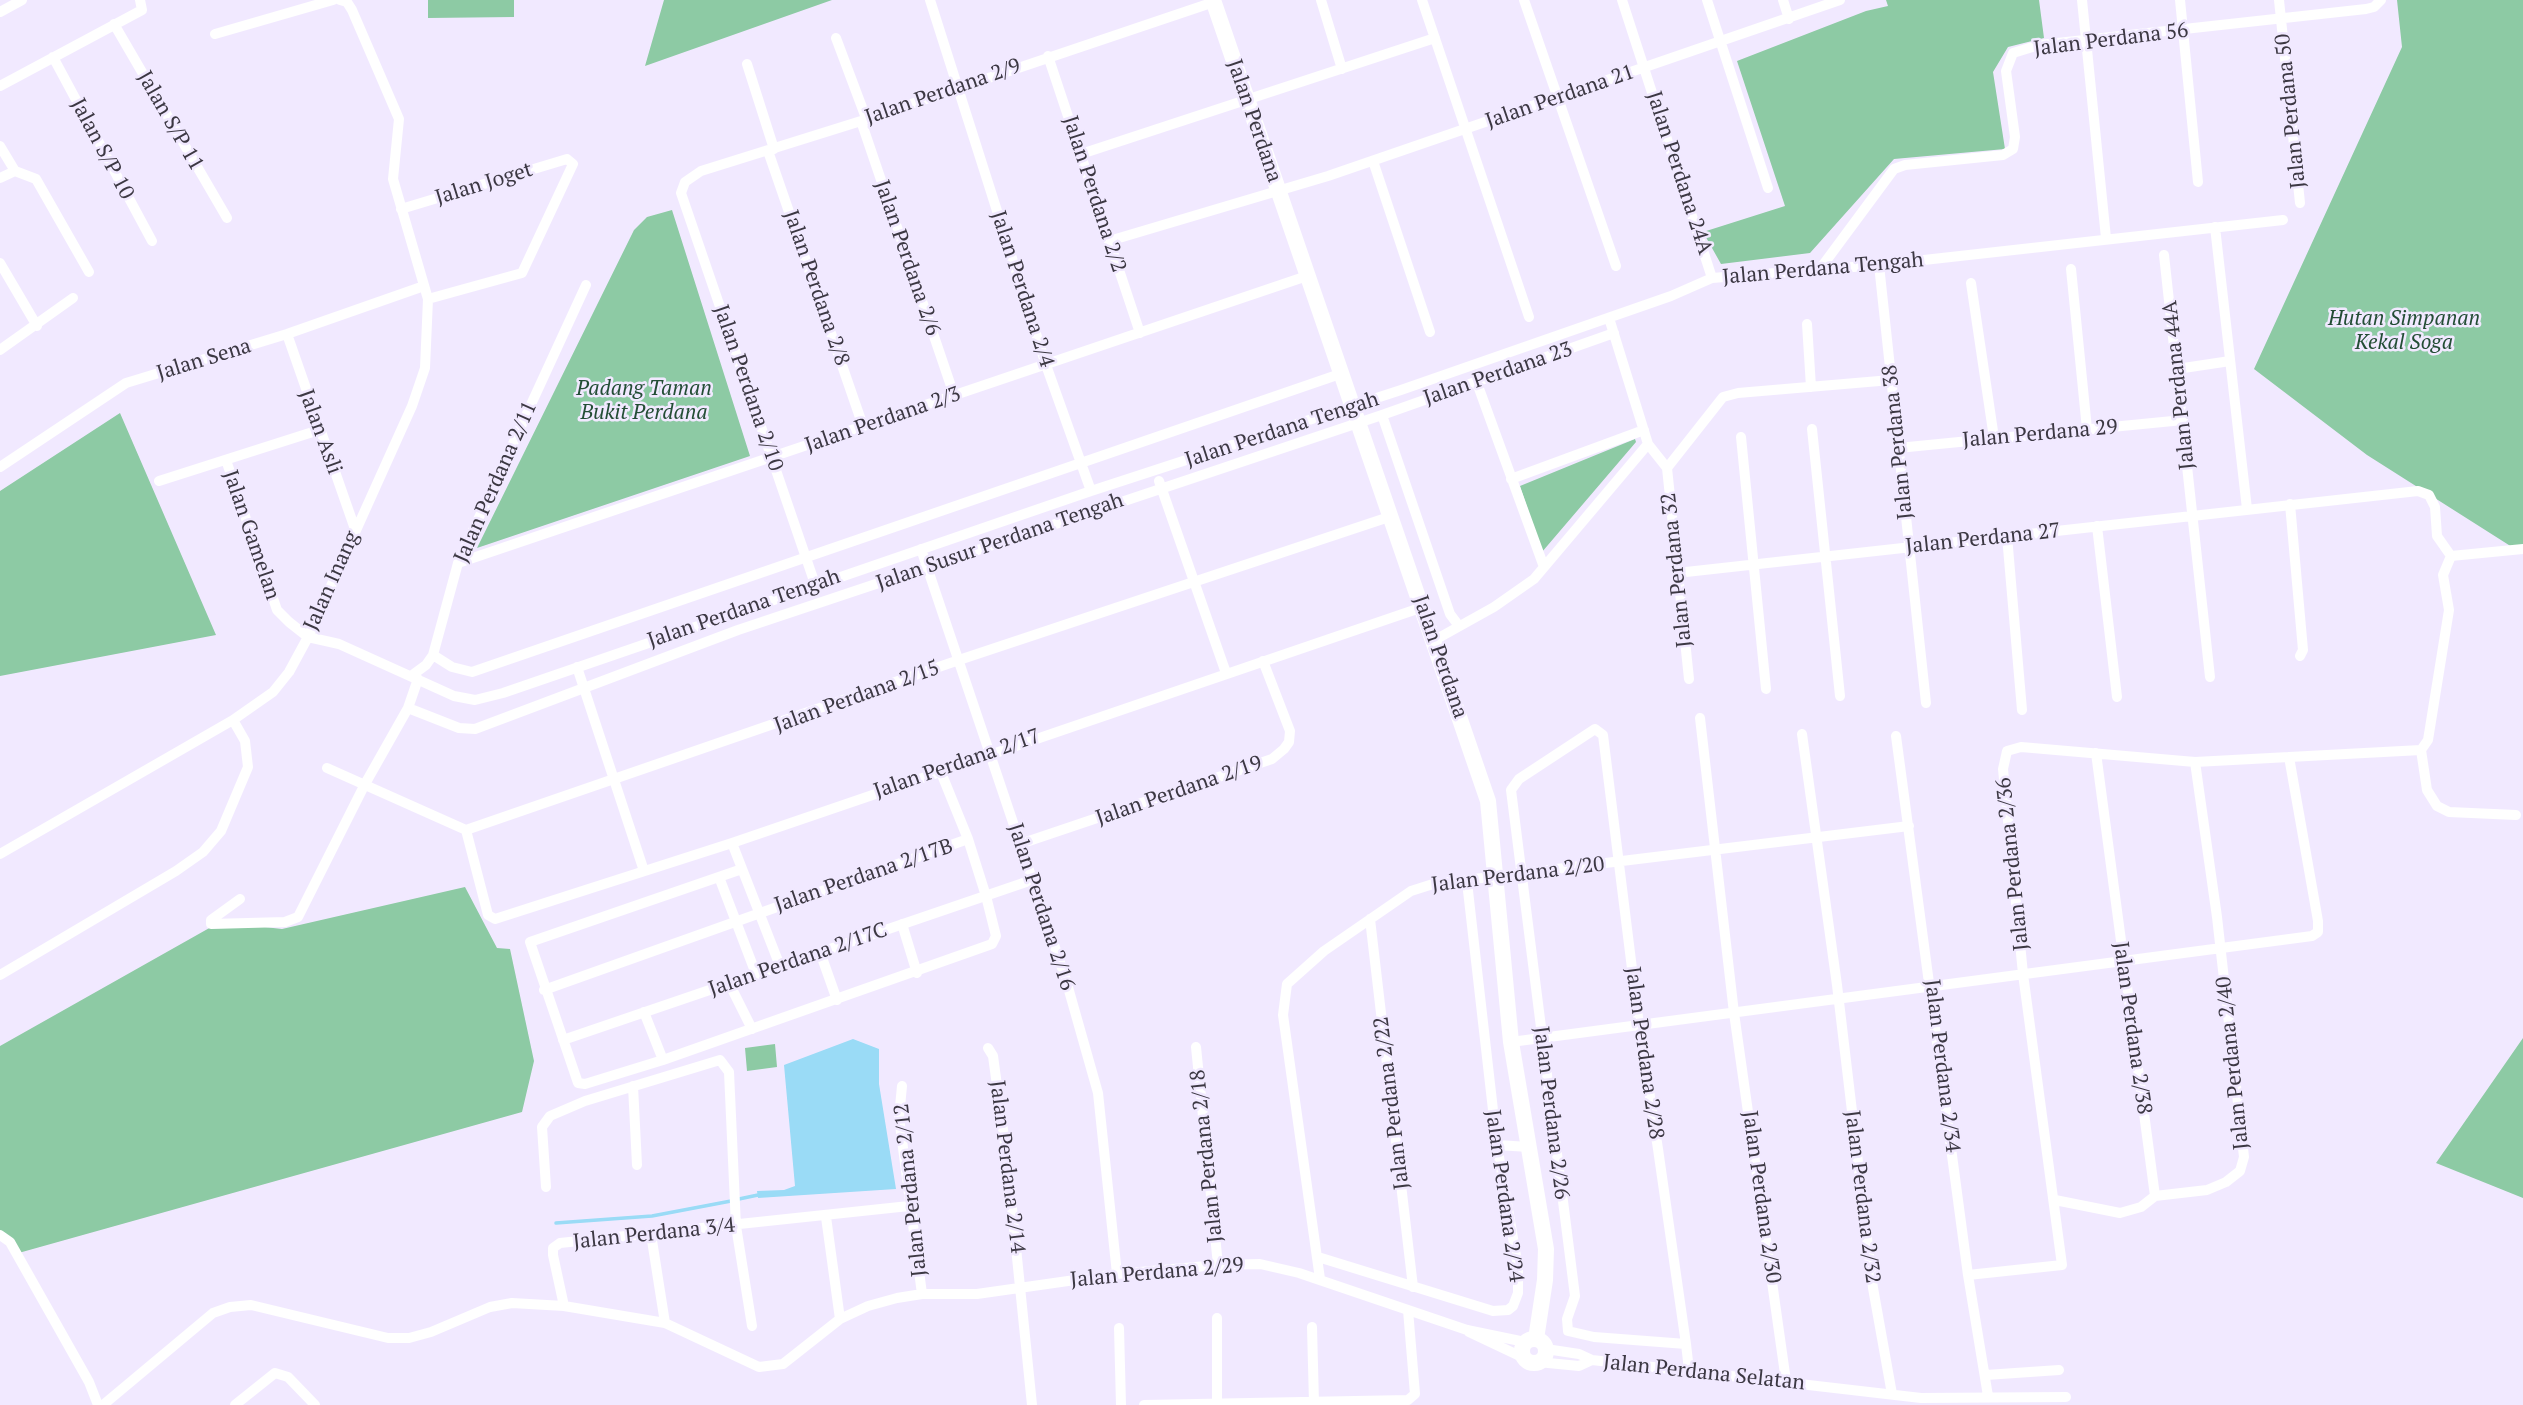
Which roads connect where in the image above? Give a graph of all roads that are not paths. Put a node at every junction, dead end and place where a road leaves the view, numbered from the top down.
1 (22, 0) edge
2 (333, 0) edge
3 (340, 0) edge
4 (930, 0) edge
5 (1321, 0) edge
6 (1422, 0) edge
7 (1524, 0) edge
8 (1622, 0) edge
9 (1707, 0) edge
10 (1783, 0) edge
11 (1840, 0) edge
12 (2082, 0) edge
13 (2180, 0) edge
14 (2279, 0) edge
15 (2381, 0) edge
16 (1213, 1) edge
17 (141, 5) edge
18 (0, 12) edge
19 (1789, 19) junction
20 (2281, 19) junction
21 (114, 24) junction
22 (2183, 31) junction
23 (215, 34) dead end
24 (836, 38) dead end
25 (1435, 38) junction
26 (2085, 40) junction
27 (1721, 41) junction
28 (1048, 56) junction
29 (53, 57) junction
30 (747, 64) dead end
31 (1645, 68) junction
32 (1342, 69) junction
33 (0, 86) edge
34 (959, 86) junction
35 (1558, 98) junction
36 (1247, 100) junction
37 (863, 120) junction
38 (1466, 130) junction
39 (0, 146) edge
40 (771, 150) junction
41 (1081, 154) junction
42 (1373, 161) junction
43 (15, 171) junction
44 (0, 178) edge
45 (2197, 182) dead end
46 (1768, 188) dead end
47 (1278, 191) junction
48 (681, 192) joint
49 (2300, 203) dead end
50 (401, 209) junction
51 (227, 218) dead end
52 (2283, 220) dead end
53 (2215, 227) junction
54 (2106, 238) junction
55 (152, 241) dead end
56 (1109, 241) junction
57 (2164, 255) dead end
58 (0, 263) edge
59 (1616, 265) dead end
60 (1879, 265) junction
61 (1820, 269) junction
62 (2071, 269) dead end
63 (89, 272) dead end
64 (1307, 276) junction
65 (1713, 278) junction
66 (1971, 283) dead end
67 (586, 285) dead end
68 (424, 286) junction
69 (73, 298) dead end
70 (428, 299) junction
71 (1529, 317) dead end
72 (1609, 318) junction
73 (1807, 324) dead end
74 (37, 326) junction
75 (1430, 332) dead end
76 (1140, 333) junction
77 (1614, 333) junction
78 (287, 334) junction
79 (1, 346) edge
80 (2230, 361) junction
81 (1046, 365) junction
82 (2177, 369) junction
83 (1340, 373) junction
84 (1891, 380) junction
85 (1477, 383) junction
86 (1811, 387) junction
87 (954, 395) junction
88 (1352, 406) junction
89 (1382, 415) junction
90 (2183, 420) junction
91 (1358, 422) junction
92 (863, 426) junction
93 (1812, 429) dead end
94 (2087, 429) junction
95 (319, 430) junction
96 (1644, 430) junction
97 (1741, 437) dead end
98 (1994, 438) junction
99 (1648, 444) junction
100 (1898, 447) junction
101 (771, 457) junction
102 (226, 460) junction
103 (1081, 463) junction
104 (0, 467) edge
105 (1667, 468) junction
106 (1156, 472) junction
107 (1511, 479) junction
108 (159, 481) dead end
109 (1161, 487) junction
110 (1091, 491) junction
111 (2290, 505) junction
112 (2247, 509) junction
113 (2193, 515) junction
114 (1392, 516) junction
115 (2098, 526) junction
116 (355, 529) junction
117 (2007, 536) junction
118 (1909, 547) junction
119 (922, 549) junction
120 (2523, 549) edge
121 (1825, 556) junction
122 (2451, 556) junction
123 (806, 558) junction
124 (458, 563) junction
125 (1753, 564) junction
126 (927, 567) junction
127 (1544, 567) junction
128 (1677, 573) junction
129 (1194, 581) junction
130 (815, 584) junction
131 (1423, 607) junction
132 (1459, 626) junction
133 (308, 637) junction
134 (1433, 641) junction
135 (433, 655) junction
136 (2300, 656) dead end
137 (959, 660) junction
138 (1263, 661) junction
139 (577, 667) junction
140 (1226, 673) junction
141 (2210, 677) dead end
142 (414, 678) junction
143 (1689, 679) dead end
144 (583, 689) junction
145 (1766, 690) dead end
146 (1840, 696) dead end
147 (2117, 697) dead end
148 (1926, 703) dead end
149 (408, 708) junction
150 (2022, 710) dead end
151 (1700, 718) dead end
152 (233, 720) junction
153 (1802, 734) dead end
154 (1896, 736) dead end
155 (2421, 750) junction
156 (989, 752) junction
157 (2096, 753) junction
158 (2289, 757) junction
159 (2195, 762) junction
160 (327, 768) dead end
161 (940, 770) junction
162 (1519, 779) joint
163 (615, 781) junction
164 (365, 784) junction
165 (2516, 815) dead end
166 (1909, 826) junction
167 (466, 830) junction
168 (968, 839) junction
169 (1815, 839) junction
170 (732, 843) junction
171 (1020, 844) junction
172 (1717, 851) junction
173 (0, 854) edge
174 (1618, 862) junction
175 (742, 869) junction
176 (644, 871) junction
177 (1522, 875) junction
178 (719, 877) junction
179 (1496, 878) junction
180 (1032, 880) junction
181 (1467, 882) junction
182 (986, 896) junction
183 (240, 899) dead end
184 (760, 913) junction
185 (1370, 919) junction
186 (736, 922) junction
187 (902, 924) junction
188 (2220, 948) junction
189 (820, 952) junction
190 (2122, 961) junction
191 (780, 966) junction
192 (917, 972) junction
193 (756, 974) junction
194 (2023, 974) junction
195 (0, 975) edge
196 (729, 983) junction
197 (1932, 986) junction
198 (544, 990) junction
199 (1838, 999) junction
200 (837, 1000) junction
201 (1733, 1007) junction
202 (644, 1012) junction
203 (1639, 1025) junction
204 (752, 1029) junction
205 (1541, 1038) junction
206 (563, 1040) junction
207 (1511, 1042) junction
208 (1196, 1047) dead end
209 (988, 1048) dead end
210 (663, 1060) junction
211 (633, 1086) junction
212 (902, 1086) dead end
213 (1497, 1145) junction
214 (1529, 1147) junction
215 (637, 1165) dead end
216 (546, 1187) dead end
217 (2155, 1196) junction
218 (2055, 1200) junction
219 (909, 1206) junction
220 (826, 1217) junction
221 (736, 1226) junction
222 (651, 1234) junction
223 (0, 1235) edge
224 (1318, 1257) junction
225 (1218, 1265) junction
226 (1117, 1274) junction
227 (1968, 1275) junction
228 (1320, 1279) junction
229 (1413, 1287) junction
230 (1021, 1288) junction
231 (922, 1294) junction
232 (564, 1307) junction
233 (1408, 1310) junction
234 (1217, 1318) dead end
235 (840, 1319) junction
236 (665, 1323) junction
237 (752, 1326) dead end
238 (1312, 1327) dead end
239 (1119, 1328) dead end
240 (1686, 1344) junction
241 (1534, 1350) junction
242 (1689, 1370) junction
243 (2059, 1370) dead end
244 (1986, 1375) junction
245 (1786, 1381) junction
246 (1892, 1394) junction
247 (1988, 1396) junction
248 (2067, 1397) dead end
249 (1314, 1403) junction
250 (1217, 1404) edge
251 (101, 1405) edge
252 (236, 1405) edge
253 (314, 1405) edge
254 (1032, 1405) edge
255 (1121, 1405) edge
256 (1144, 1405) edge

1 - 18 street
2 - 23 street
3 - 50 street, Jalan Inang
4 - 34 street, Jalan Perdana 2/4
5 - 32 street
6 - 25 street
7 - 35 street
8 - 31 street, Jalan Perdana 24A
9 - 27 street
10 - 19 street
11 - 19 street, Jalan Perdana 21
12 - 26 street
13 - 22 street
14 - 20 street, Jalan Perdana 50
15 - 20 street, Jalan Perdana 56
16 - 28 street, Jalan Perdana 2/9
16 - 36 street, Jalan Perdana
17 - 21 street
19 - 27 street, Jalan Perdana 21
20 - 22 street, Jalan Perdana 56
20 - 49 street, Jalan Perdana 50
21 - 29 street
21 - 51 street, Jalan S/P 11
22 - 26 street, Jalan Perdana 56
22 - 45 street
24 - 37 street, Jalan Perdana 2/6
25 - 32 street
25 - 38 street
26 - 54 street
26 - 61 street, Jalan Perdana 56
27 - 31 street, Jalan Perdana 21
27 - 46 street
28 - 34 street, Jalan Perdana 2/9
28 - 41 street, Jalan Perdana 2/2
29 - 33 street
29 - 55 street, Jalan S/P 10
30 - 40 street, Jalan Perdana 2/8
31 - 35 street, Jalan Perdana 21
31 - 65 street, Jalan Perdana 24A
32 - 36 street
34 - 37 street, Jalan Perdana 2/9
34 - 81 street, Jalan Perdana 2/4
35 - 38 street, Jalan Perdana 21
35 - 59 street
36 - 41 street
36 - 47 street, Jalan Perdana
37 - 40 street, Jalan Perdana 2/9
37 - 87 street, Jalan Perdana 2/6
38 - 42 street, Jalan Perdana 21
38 - 71 street
39 - 43 street
40 - 48 street, Jalan Perdana 2/9
40 - 92 street, Jalan Perdana 2/8
41 - 56 street, Jalan Perdana 2/2
42 - 47 street, Jalan Perdana 21
42 - 75 street
43 - 44 street
43 - 63 street
47 - 56 street, Jalan Perdana 21
47 - 64 street, Jalan Perdana
48 - 101 street, Jalan Perdana 2/10
50 - 68 street, Jalan Inang
50 - 70 street, Jalan Joget
52 - 53 street, Jalan Perdana Tengah
53 - 54 street, Jalan Perdana Tengah
53 - 80 street
54 - 60 street, Jalan Perdana Tengah
56 - 76 street, Jalan Perdana 2/2
57 - 82 street, Jalan Perdana 44A
58 - 74 street
60 - 61 street, Jalan Perdana Tengah
60 - 84 street, Jalan Perdana 38
61 - 65 street, Jalan Perdana Tengah
62 - 94 street
64 - 76 street, Jalan Perdana 2/3
64 - 83 street, Jalan Perdana
65 - 72 street, Jalan Perdana Tengah
66 - 98 street
67 - 124 street, Jalan Perdana 2/11
68 - 70 street, Jalan Inang
68 - 78 street, Jalan Sena
69 - 74 street
70 - 116 street, Jalan Inang
72 - 77 street
72 - 88 street, Jalan Perdana Tengah
73 - 86 street
74 - 79 street
76 - 81 street, Jalan Perdana 2/3
77 - 85 street, Jalan Perdana 23
77 - 96 street
78 - 95 street, Jalan Asli
78 - 104 street, Jalan Sena
80 - 82 street
80 - 112 street
81 - 87 street, Jalan Perdana 2/3
81 - 103 street, Jalan Perdana 2/4
82 - 90 street, Jalan Perdana 44A
83 - 88 street, Jalan Perdana
83 - 103 street
84 - 86 street, Jalan Perdana 32
84 - 100 street, Jalan Perdana 38
85 - 89 street, Jalan Perdana 23
85 - 107 street
86 - 105 street, Jalan Perdana 32
87 - 92 street, Jalan Perdana 2/3
88 - 91 street, Jalan Perdana
88 - 106 street, Jalan Perdana Tengah
89 - 91 street, Jalan Perdana 23
89 - 132 street
90 - 94 street, Jalan Perdana 29
90 - 113 street, Jalan Perdana 44A
91 - 109 street, Jalan Susur Perdana Tengah
91 - 114 street, Jalan Perdana
92 - 101 street, Jalan Perdana 2/3
93 - 121 street
94 - 98 street, Jalan Perdana 29
95 - 102 street
95 - 116 street, Jalan Asli
96 - 99 street
96 - 107 street
97 - 125 street
98 - 100 street, Jalan Perdana 29
99 - 105 street
99 - 127 street
100 - 118 street, Jalan Perdana 38
101 - 123 street, Jalan Perdana 2/10
101 - 124 street, Jalan Perdana 2/3
102 - 108 street
102 - 133 street, Jalan Gamelan
103 - 110 street, Jalan Perdana 2/4
103 - 123 street
105 - 128 street, Jalan Perdana 32
106 - 109 street
106 - 110 street, Jalan Perdana Tengah
107 - 127 street
109 - 126 street, Jalan Susur Perdana Tengah
109 - 129 street
110 - 119 street, Jalan Perdana Tengah
111 - 112 street, Jalan Perdana 27
111 - 122 street, Jalan Perdana 27
111 - 136 street
112 - 113 street, Jalan Perdana 27
113 - 115 street, Jalan Perdana 27
113 - 141 street, Jalan Perdana 44A
114 - 129 street, Jalan Perdana 2/15
114 - 131 street, Jalan Perdana
115 - 117 street, Jalan Perdana 27
115 - 147 street
116 - 133 street, Jalan Inang
117 - 118 street, Jalan Perdana 27
117 - 150 street
118 - 121 street, Jalan Perdana 27
118 - 148 street, Jalan Perdana 38
119 - 126 street, Jalan Perdana 2/16
119 - 130 street, Jalan Perdana Tengah
120 - 122 street
121 - 125 street, Jalan Perdana 27
121 - 146 street
122 - 155 street
123 - 130 street, Jalan Perdana 2/10
123 - 135 street
124 - 135 street, Jalan Perdana 2/11
125 - 128 street, Jalan Perdana 27
125 - 145 street
126 - 137 street, Jalan Perdana 2/16
126 - 144 street, Jalan Susur Perdana Tengah
127 - 132 street
128 - 143 street, Jalan Perdana 32
129 - 137 street, Jalan Perdana 2/15
129 - 140 street
130 - 139 street, Jalan Perdana Tengah
131 - 134 street, Jalan Perdana
131 - 138 street, Jalan Perdana 2/17
132 - 134 street
133 - 142 street, Jalan Perdana Tengah
133 - 152 street, Jalan Inang
134 - 179 street, Jalan Perdana
135 - 142 street
137 - 156 street, Jalan Perdana 2/16
137 - 163 street, Jalan Perdana 2/15
138 - 140 street, Jalan Perdana 2/17
138 - 171 street, Jalan Perdana 2/19
139 - 142 street, Jalan Perdana Tengah
139 - 144 street
140 - 156 street, Jalan Perdana 2/17
142 - 149 street
144 - 149 street, Jalan Susur Perdana Tengah
144 - 163 street
149 - 164 street
151 - 172 street, Jalan Perdana 2/30
152 - 173 street, Jalan Inang
152 - 195 street
153 - 169 street
154 - 166 street, Jalan Perdana 2/34
155 - 158 street, Jalan Perdana 2/36
155 - 165 street
156 - 161 street, Jalan Perdana 2/17
156 - 171 street, Jalan Perdana 2/16
157 - 159 street, Jalan Perdana 2/36
157 - 190 street, Jalan Perdana 2/38
157 - 194 street, Jalan Perdana 2/36
158 - 159 street, Jalan Perdana 2/36
158 - 188 street
159 - 188 street, Jalan Perdana 2/40
160 - 164 street
161 - 168 street
161 - 170 street, Jalan Perdana 2/17
162 - 174 street, Jalan Perdana 2/28
162 - 177 street, Jalan Perdana 2/26
163 - 167 street, Jalan Perdana 2/15
163 - 176 street
164 - 167 street
164 - 183 street
166 - 169 street, Jalan Perdana 2/20
166 - 197 street, Jalan Perdana 2/34
167 - 176 street, Jalan Perdana 2/17
168 - 182 street
168 - 184 street, Jalan Perdana 2/17B
169 - 172 street, Jalan Perdana 2/20
169 - 199 street, Jalan Perdana 2/32
170 - 175 street
170 - 176 street, Jalan Perdana 2/17
171 - 180 street, Jalan Perdana 2/16
172 - 174 street, Jalan Perdana 2/20
172 - 201 street, Jalan Perdana 2/30
174 - 177 street, Jalan Perdana 2/20
174 - 203 street, Jalan Perdana 2/28
175 - 178 street
175 - 184 street
177 - 179 street, Jalan Perdana 2/20
177 - 205 street, Jalan Perdana 2/26
178 - 186 street
178 - 198 street
179 - 181 street, Jalan Perdana 2/20
179 - 207 street, Jalan Perdana
180 - 182 street, Jalan Perdana 2/17C
180 - 226 street, Jalan Perdana 2/16
181 - 185 street, Jalan Perdana 2/20
181 - 213 street, Jalan Perdana 2/24
182 - 187 street, Jalan Perdana 2/17C
182 - 192 street
184 - 186 street, Jalan Perdana 2/17B
184 - 191 street
185 - 224 street, Jalan Perdana 2/20
185 - 229 street, Jalan Perdana 2/22
186 - 193 street
186 - 198 street, Jalan Perdana 2/17B
187 - 189 street, Jalan Perdana 2/17C
187 - 192 street
188 - 190 street
188 - 217 street, Jalan Perdana 2/40
189 - 191 street, Jalan Perdana 2/17C
189 - 200 street
190 - 194 street
190 - 217 street, Jalan Perdana 2/38
191 - 193 street, Jalan Perdana 2/17C
192 - 200 street
193 - 196 street, Jalan Perdana 2/17C
194 - 197 street
194 - 218 street, Jalan Perdana 2/36
196 - 202 street, Jalan Perdana 2/17C
196 - 204 street
197 - 199 street
197 - 227 street, Jalan Perdana 2/34
198 - 206 street
199 - 201 street
199 - 246 street, Jalan Perdana 2/32
200 - 204 street
201 - 203 street
201 - 245 street, Jalan Perdana 2/30
202 - 206 street, Jalan Perdana 2/17C
202 - 210 street
203 - 205 street
203 - 240 street, Jalan Perdana 2/28
204 - 210 street
205 - 207 street
205 - 240 street, Jalan Perdana 2/26
206 - 210 street
207 - 214 street, Jalan Perdana
208 - 225 street, Jalan Perdana 2/18
209 - 230 street, Jalan Perdana 2/14
211 - 215 street
211 - 216 street
211 - 221 street
212 - 219 street, Jalan Perdana 2/12
213 - 214 street
213 - 229 street, Jalan Perdana 2/24
214 - 241 street, Jalan Perdana
217 - 218 street
218 - 227 street, Jalan Perdana 2/36
219 - 220 street, Jalan Perdana 3/4
219 - 231 street, Jalan Perdana 2/12
220 - 221 street, Jalan Perdana 3/4
220 - 235 street
221 - 222 street, Jalan Perdana 3/4
221 - 237 street
222 - 232 street, Jalan Perdana 3/4
222 - 236 street
223 - 251 street
224 - 228 street, Jalan Perdana 2/20
224 - 229 street, Jalan Perdana 2/24
225 - 226 street, Jalan Perdana 2/29
225 - 228 street, Jalan Perdana 2/29
226 - 230 street, Jalan Perdana 2/29
227 - 244 street, Jalan Perdana 2/34
228 - 233 street, Jalan Perdana 2/29
230 - 231 street, Jalan Perdana 2/29
230 - 254 street, Jalan Perdana 2/14
231 - 235 street
232 - 236 street
232 - 251 street
233 - 241 street, Jalan Perdana 2/29
233 - 249 street
234 - 250 street
235 - 236 street
238 - 249 street
239 - 255 street
240 - 242 street, Jalan Perdana 2/28
241 - 242 street, Jalan Perdana Selatan
242 - 245 street, Jalan Perdana Selatan
243 - 244 street
244 - 247 street, Jalan Perdana 2/34
245 - 246 street, Jalan Perdana Selatan
246 - 247 street, Jalan Perdana Selatan
247 - 248 street, Jalan Perdana Selatan
249 - 250 street
250 - 256 street
252 - 253 street

